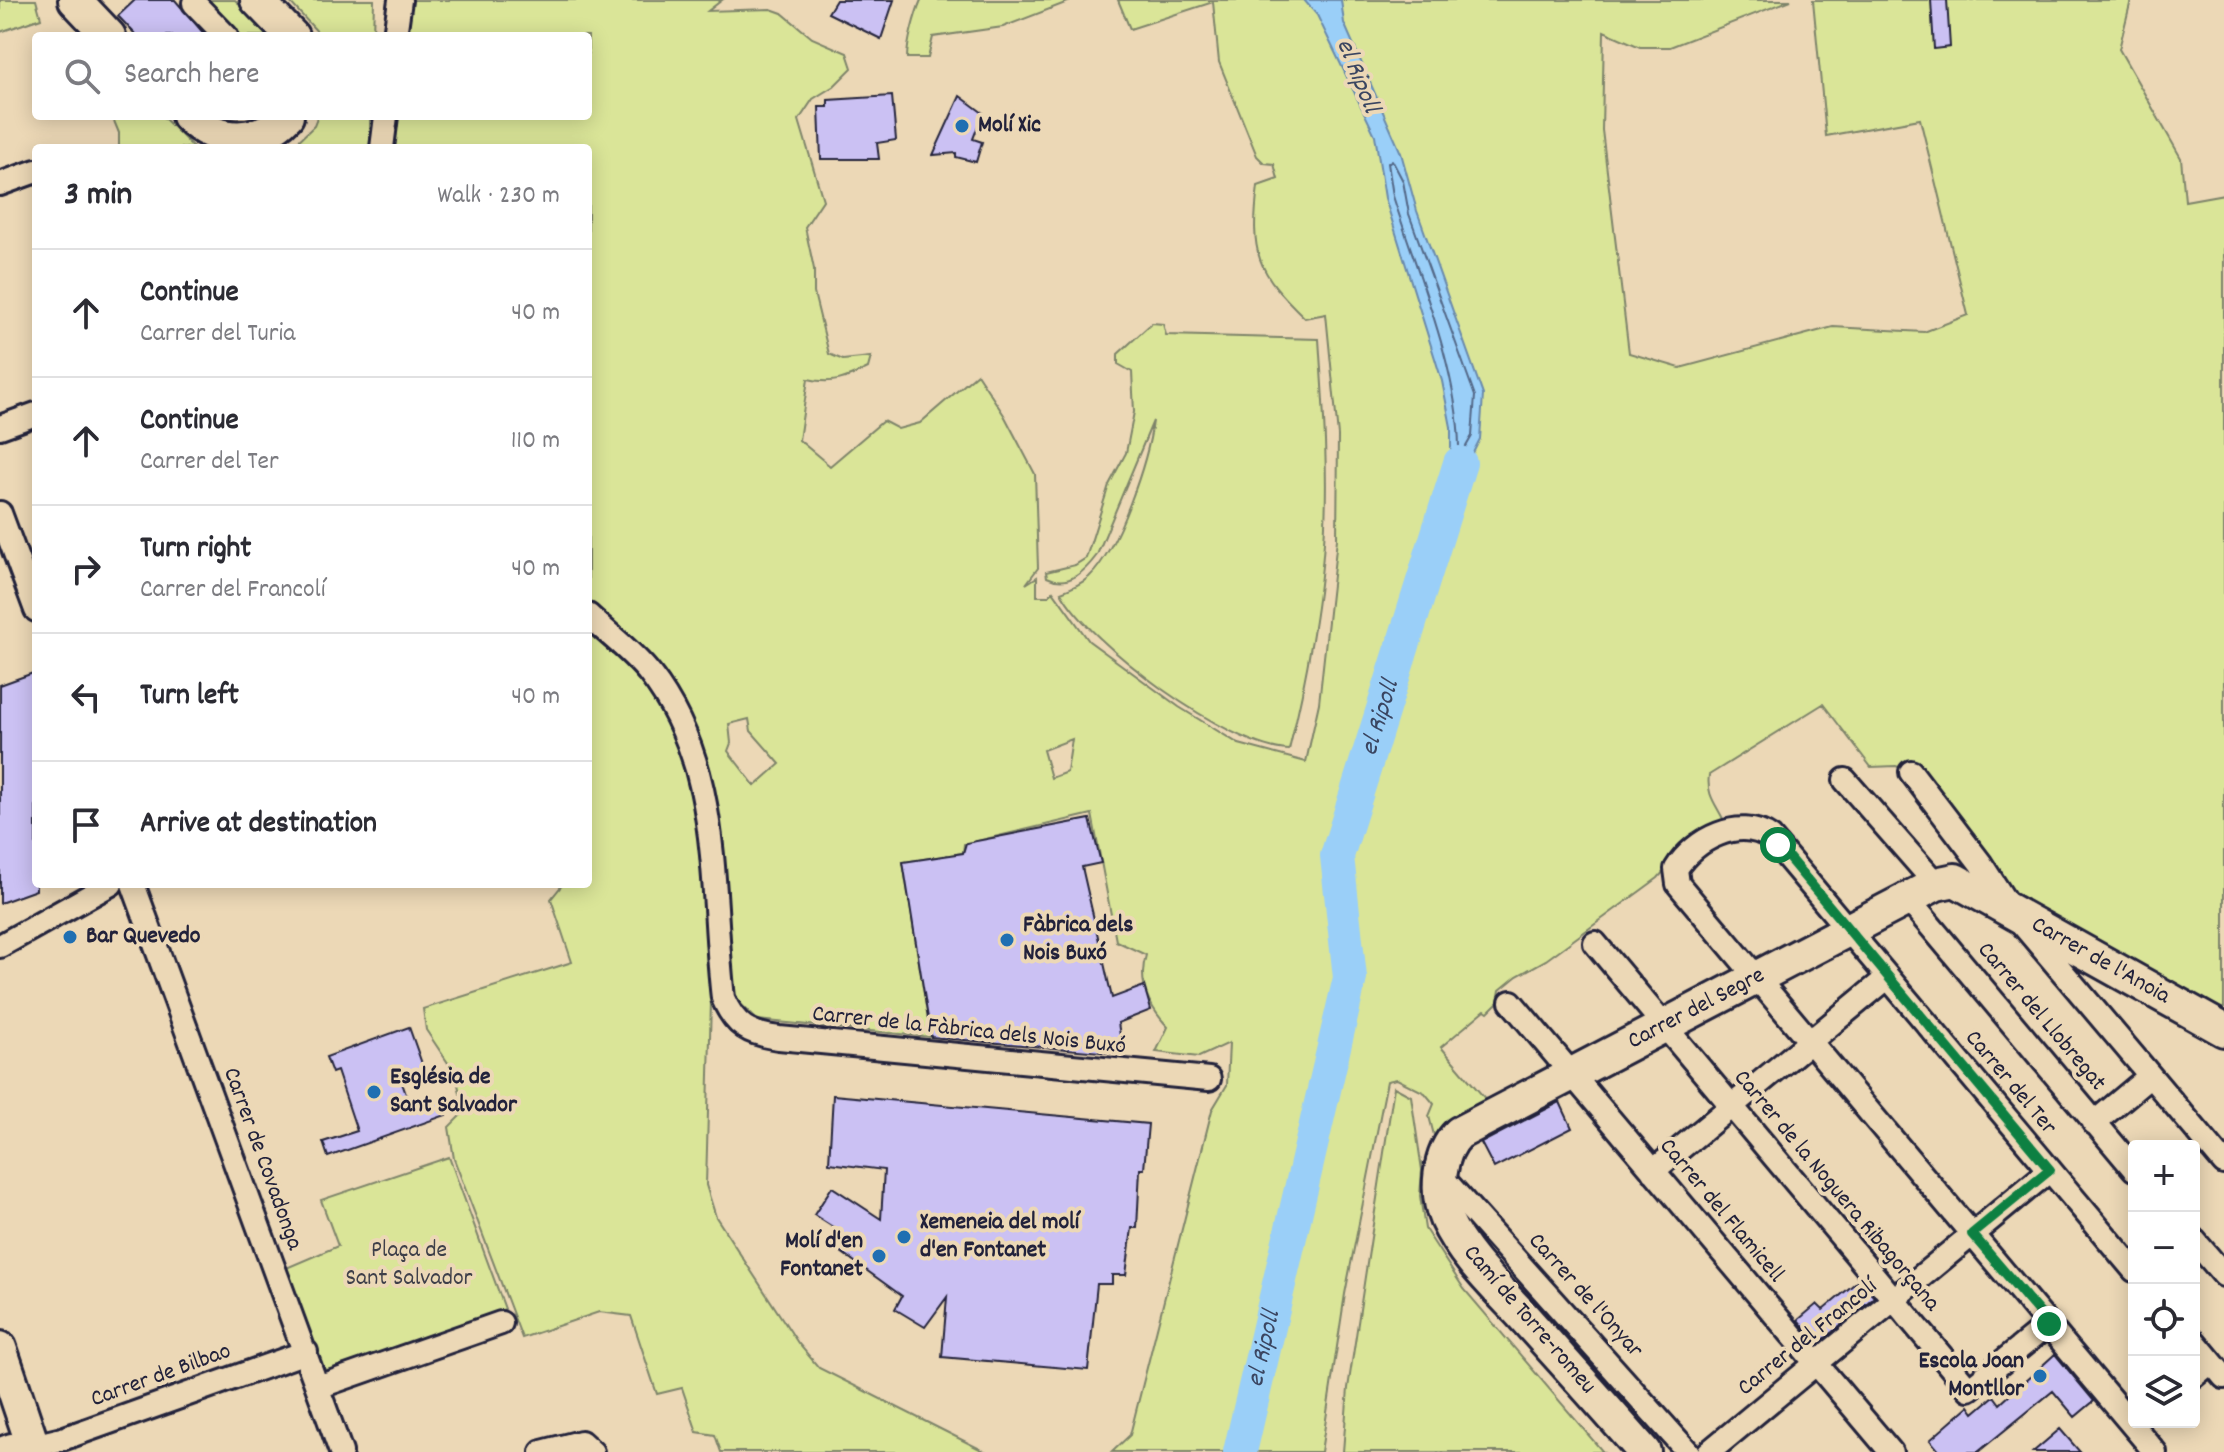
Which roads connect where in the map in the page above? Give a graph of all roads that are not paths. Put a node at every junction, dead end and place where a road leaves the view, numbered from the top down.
1 (75, 0) edge
2 (257, 0) edge
3 (400, 0) edge
4 (194, 1) edge
5 (105, 32) edge
6 (222, 32) edge
7 (288, 32) edge
8 (396, 32) edge
9 (193, 120) edge
10 (283, 120) edge
11 (386, 120) edge
12 (382, 144) edge
13 (32, 172) edge
14 (0, 184) edge
15 (32, 415) edge
16 (0, 427) edge
17 (0, 513) edge
18 (32, 599) edge
19 (592, 619) edge
20 (1911, 772) dead end
21 (1845, 780) dead end
22 (1936, 884) junction
23 (104, 888) edge
24 (134, 888) edge
25 (1905, 901) junction
26 (2012, 912) junction
27 (1846, 930) junction
28 (1595, 943) dead end
29 (0, 946) edge
30 (1753, 978) junction
31 (1887, 978) junction
32 (1511, 1002) dead end
33 (1664, 1025) junction
34 (2224, 1030) edge
35 (1806, 1042) junction
36 (1572, 1074) junction
37 (2150, 1076) junction
38 (1209, 1079) dead end
39 (1731, 1106) junction
40 (2094, 1123) junction
41 (2128, 1162) edge
42 (2224, 1163) edge
43 (2050, 1170) junction
44 (1653, 1171) junction
45 (1441, 1176) junction
46 (1972, 1234) junction
47 (1500, 1240) junction
48 (2200, 1245) edge
49 (1476, 1262) junction
50 (2220, 1262) edge
51 (2128, 1263) edge
52 (1893, 1302) junction
53 (501, 1323) dead end
54 (2049, 1324) junction
55 (0, 1348) edge
56 (306, 1352) junction
57 (2200, 1353) edge
58 (1818, 1365) junction
59 (2210, 1372) edge
60 (318, 1387) junction
61 (2128, 1415) edge
62 (2139, 1428) edge
63 (18, 1445) edge
64 (341, 1452) edge
65 (542, 1452) edge
66 (592, 1452) edge
67 (1644, 1452) edge
68 (1688, 1452) edge
69 (1709, 1452) edge
70 (1891, 1452) edge
71 (2155, 1452) edge

1 - 5 street
2 - 7 street
3 - 8 street
4 - 6 street
9 - 10 street
11 - 12 street
13 - 14 street
15 - 16 street
17 - 18 street
19 - 38 street, Carrer de la Fàbrica dels Nois Buxó
20 - 26 street
21 - 22 street
22 - 25 street, Carrer del Segre
22 - 26 street, Carrer de l'Anoia
23 - 29 street
24 - 56 street, Carrer de Covadonga
25 - 27 street, Carrer del Segre
25 - 40 street, Carrer del Llobregat
26 - 34 street, Carrer de l'Anoia
26 - 37 street
27 - 30 street, Carrer del Segre
27 - 30 street, Carrer del Ter
27 - 31 street, Carrer del Ter
28 - 33 street, Carrer de la Noguera Ribagorçana
30 - 33 street, Carrer del Segre
30 - 35 street
31 - 35 street
31 - 43 street, Carrer del Ter
32 - 36 street, Carrer del Flamicell
33 - 36 street, Carrer del Segre
33 - 39 street, Carrer de la Noguera Ribagorçana
35 - 39 street
35 - 46 street
36 - 44 street, Carrer del Flamicell
36 - 45 street, Carrer del Segre
37 - 40 street
37 - 42 street
39 - 44 street
39 - 52 street, Carrer de la Noguera Ribagorçana
40 - 41 street, Carrer del Llobregat
43 - 46 street, Carrer del Francolí
43 - 51 street, Carrer del Ter
44 - 58 street, Carrer del Flamicell
45 - 47 street, Carrer de l'Onyar
45 - 49 street, Camí de Torre-romeu
46 - 52 street, Carrer del Francolí
46 - 54 street
47 - 49 street
47 - 68 street, Carrer de l'Onyar
48 - 50 street
49 - 67 street, Camí de Torre-romeu
52 - 54 street, Carrer de la Noguera Ribagorçana
52 - 58 street, Carrer del Francolí
53 - 60 street
54 - 61 street
55 - 63 street
56 - 60 street, Carrer de Covadonga
56 - 63 street, Carrer de Bilbao
57 - 59 street
58 - 69 street, Carrer del Francolí
58 - 70 street, Carrer del Flamicell
60 - 64 street, Carrer de Covadonga
62 - 71 street
65 - 66 street

